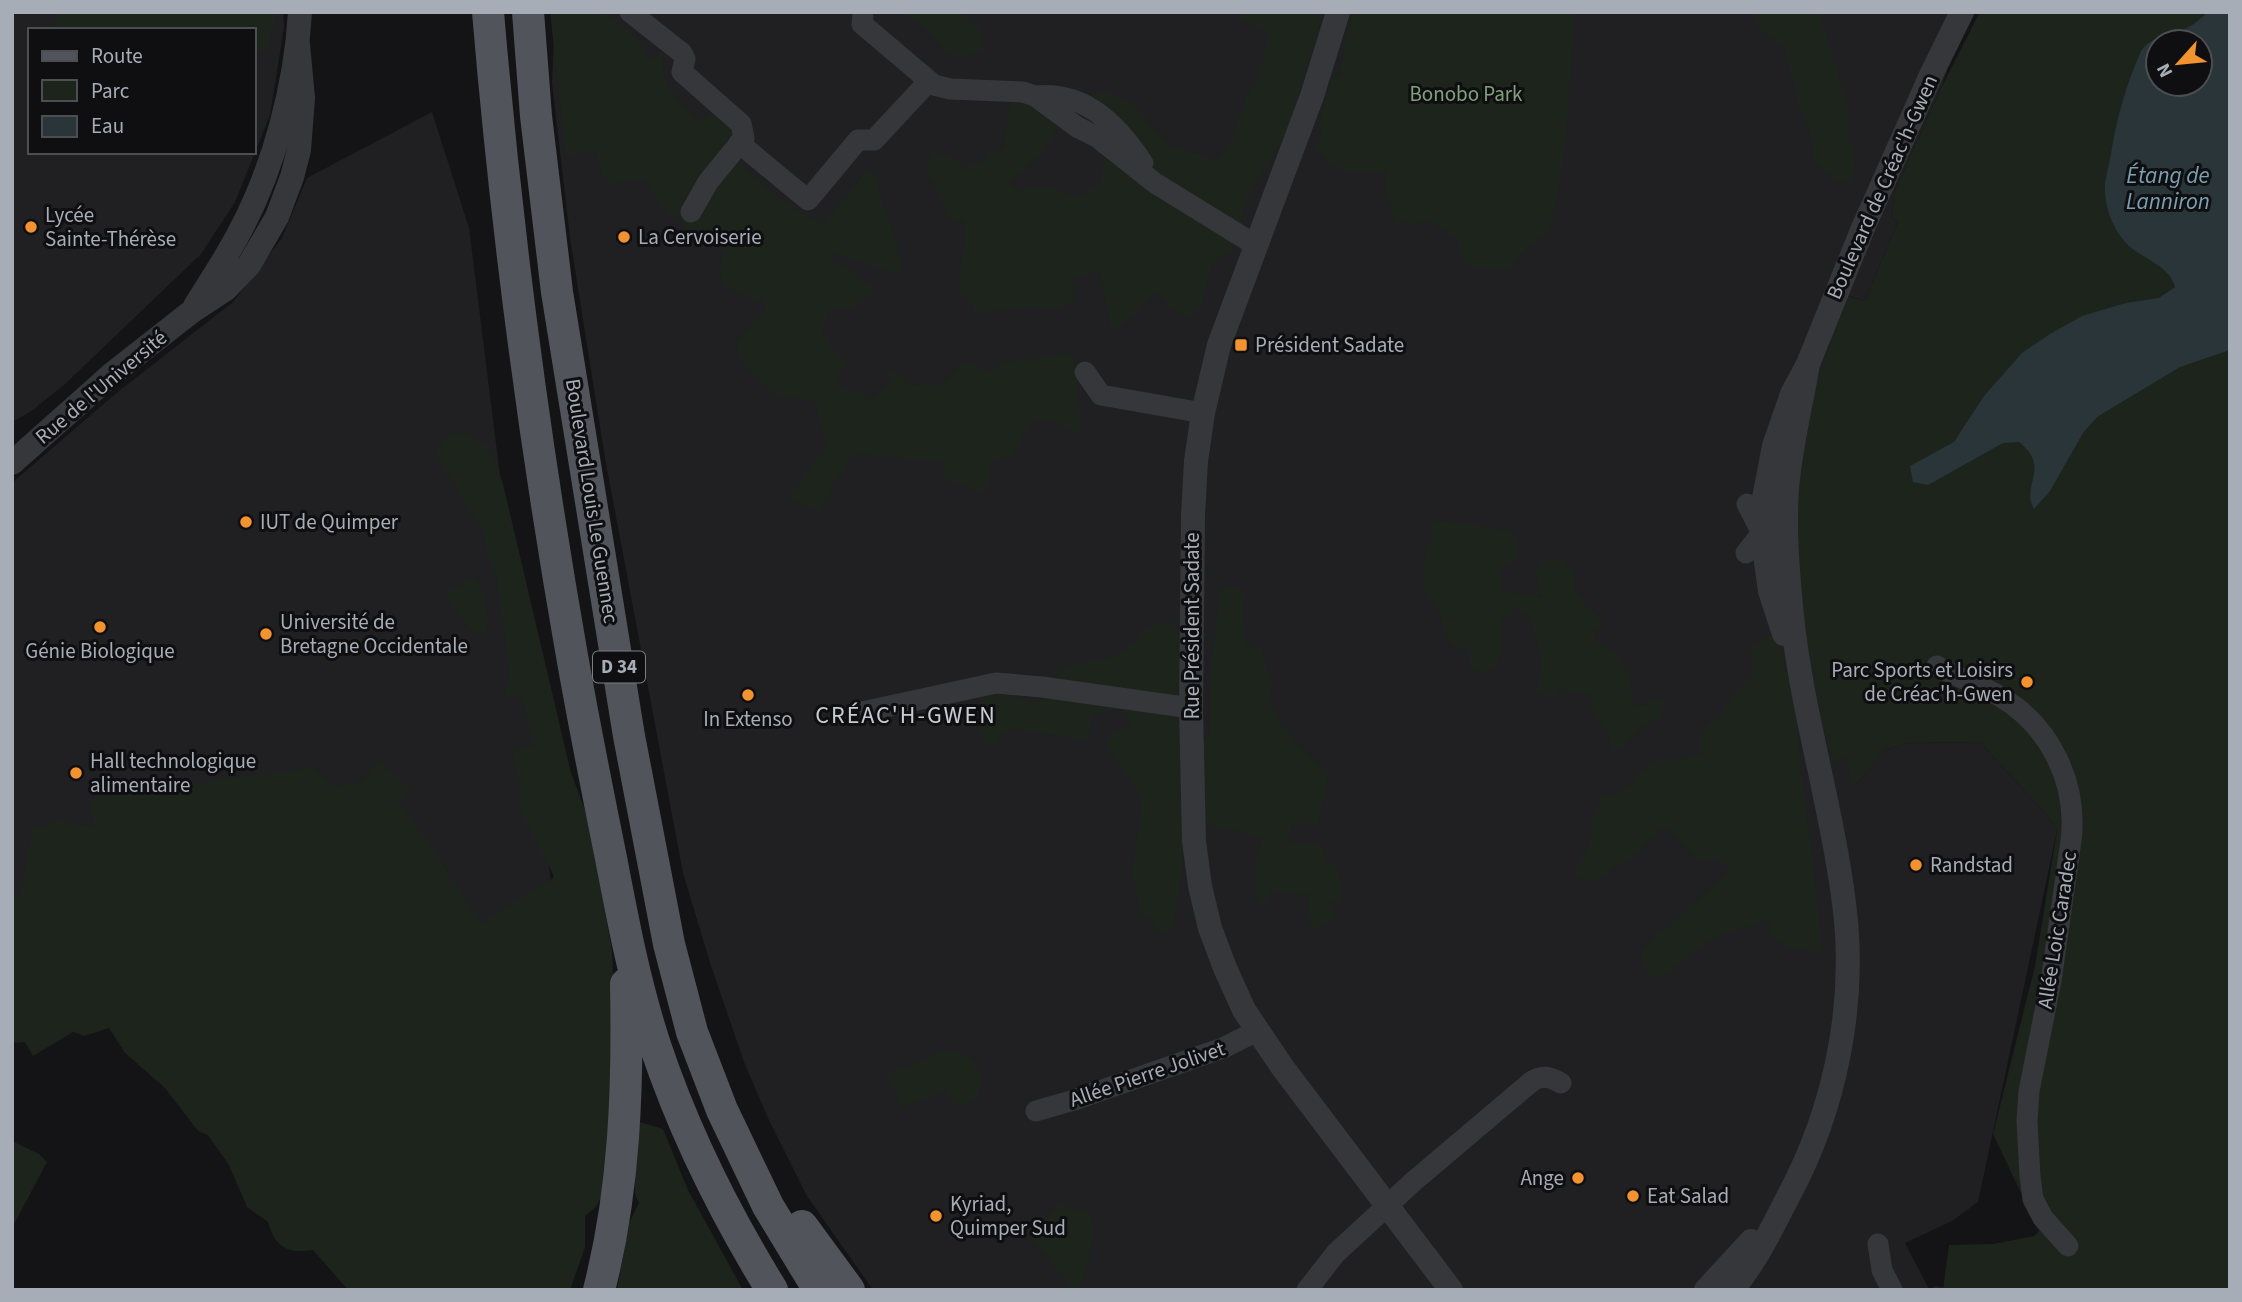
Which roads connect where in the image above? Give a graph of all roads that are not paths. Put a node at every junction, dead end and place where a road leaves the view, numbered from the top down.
1 (300, 12) edge
2 (488, 12) edge
3 (528, 12) edge
4 (630, 12) edge
5 (863, 12) edge
6 (1338, 12) edge
7 (1962, 12) edge
8 (929, 81) junction
9 (739, 143) junction
10 (691, 212) dead end
11 (1257, 246) junction
12 (1808, 364) junction
13 (1085, 372) dead end
14 (1203, 413) junction
15 (12, 463) edge
16 (1787, 501) junction
17 (1747, 503) dead end
18 (1762, 533) junction
19 (1746, 553) dead end
20 (1790, 587) junction
21 (1937, 666) dead end
22 (1804, 698) junction
23 (1191, 708) junction
24 (862, 712) dead end
25 (657, 881) junction
26 (625, 930) junction
27 (1257, 1031) junction
28 (1561, 1083) dead end
29 (1036, 1111) dead end
30 (1784, 1204) junction
31 (1388, 1206) junction
32 (1878, 1244) dead end
33 (2068, 1246) dead end
34 (599, 1290) edge
35 (772, 1290) edge
36 (819, 1290) edge
37 (849, 1290) edge
38 (1307, 1290) edge
39 (1451, 1290) edge
40 (1706, 1290) edge
41 (1731, 1290) edge
42 (1892, 1290) edge

1 - 15 street, Rue de l'Université
2 - 26 main road, Boulevard Louis Le Guennec / D 34
3 - 25 main road, Boulevard Louis Le Guennec / D 34
4 - 9 street
5 - 8 street
6 - 11 street, Rue Président Sadate
7 - 12 street, Boulevard de Créac'h-Gwen
8 - 9 street
8 - 11 street
9 - 10 street
11 - 14 street, Rue Président Sadate
12 - 16 street, Boulevard de Créac'h-Gwen
12 - 18 street, Boulevard de Créac'h-Gwen
13 - 14 street
14 - 23 street, Rue Président Sadate
16 - 18 street
16 - 20 street, Boulevard de Créac'h-Gwen
17 - 18 street
18 - 19 street
18 - 20 street
18 - 22 street, Boulevard de Créac'h-Gwen
20 - 22 street, Boulevard de Créac'h-Gwen
21 - 33 street, Allée Loic Caradec
22 - 30 street, Boulevard de Créac'h-Gwen
23 - 24 street
23 - 27 street, Rue Président Sadate
25 - 36 main road, Boulevard Louis Le Guennec / D 34
25 - 37 main road
26 - 34 main road
26 - 35 main road, Boulevard Louis Le Guennec / D 34
27 - 29 street, Allée Pierre Jolivet
27 - 31 street, Rue Président Sadate
28 - 31 street
30 - 40 street, Boulevard de Créac'h-Gwen
30 - 41 street, Boulevard de Créac'h-Gwen
31 - 38 street
31 - 39 street, Rue Président Sadate
32 - 42 street

